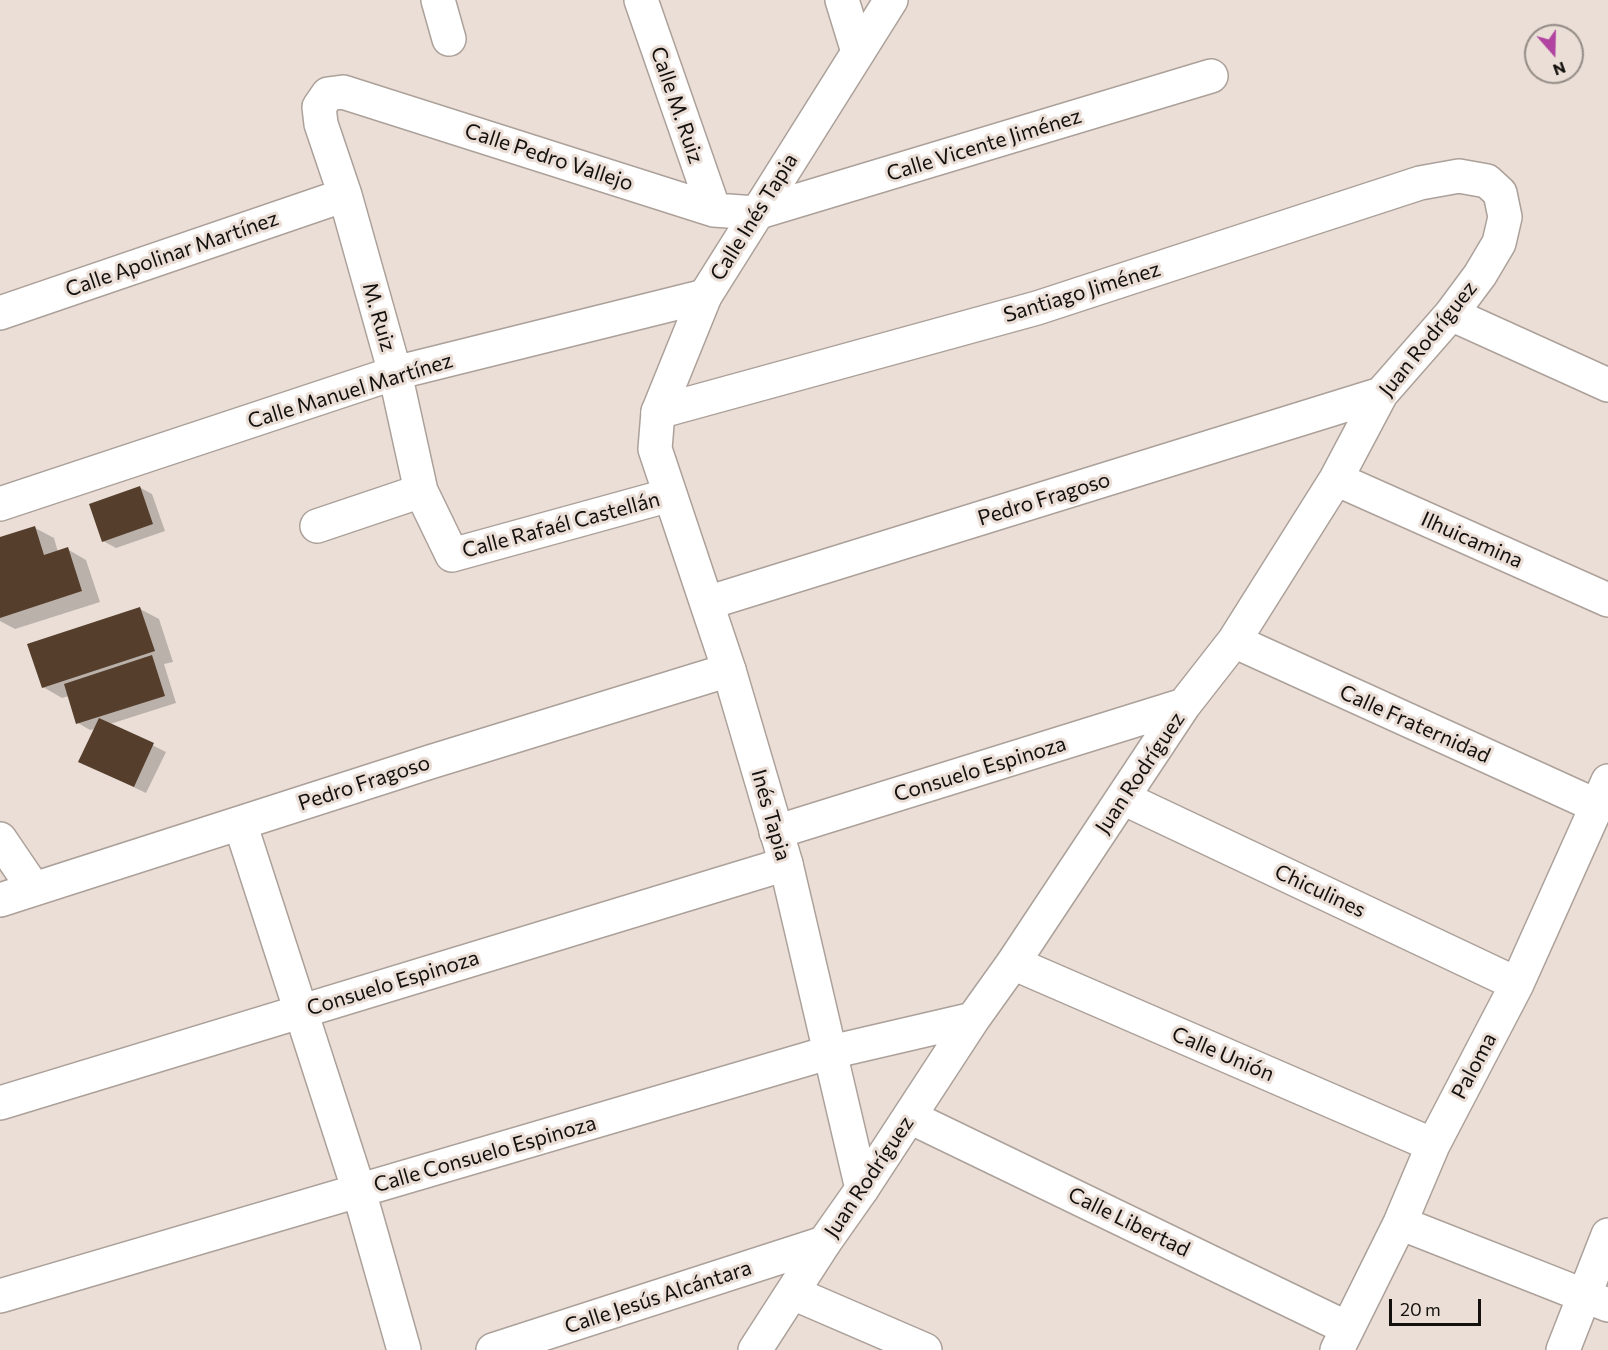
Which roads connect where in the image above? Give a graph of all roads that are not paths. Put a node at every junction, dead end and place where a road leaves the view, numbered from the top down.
1 (438, 0) edge
2 (641, 0) edge
3 (842, 0) edge
4 (891, 0) edge
5 (449, 39) dead end
6 (858, 52) junction
7 (1211, 76) dead end
8 (343, 92) joint
9 (1500, 193) joint
10 (345, 195) junction
11 (714, 210) junction
12 (756, 213) junction
13 (705, 296) junction
14 (0, 313) edge
15 (1451, 314) junction
16 (395, 373) junction
17 (1608, 385) edge
18 (1381, 394) junction
19 (658, 412) junction
20 (655, 449) joint
21 (1336, 479) junction
22 (421, 491) junction
23 (670, 495) junction
24 (0, 504) edge
25 (317, 526) dead end
26 (452, 555) joint
27 (1608, 600) edge
28 (707, 603) junction
29 (1234, 641) junction
30 (729, 670) junction
31 (1184, 705) junction
32 (1602, 793) edge
33 (1123, 798) junction
34 (240, 824) junction
35 (776, 832) junction
36 (0, 839) edge
37 (786, 864) junction
38 (34, 889) junction
39 (0, 900) edge
40 (1013, 963) junction
41 (1518, 984) junction
42 (300, 1012) junction
43 (973, 1019) junction
44 (831, 1052) junction
45 (0, 1103) edge
46 (910, 1117) junction
47 (1433, 1145) junction
48 (862, 1189) junction
49 (359, 1191) junction
50 (1400, 1223) junction
51 (1608, 1235) edge
52 (824, 1243) junction
53 (793, 1293) junction
54 (0, 1296) edge
55 (1596, 1300) edge
56 (1342, 1339) edge
57 (404, 1350) edge
58 (493, 1350) edge
59 (755, 1350) edge
60 (925, 1350) edge
61 (1563, 1350) edge

1 - 5 street
2 - 11 street, Calle M. Ruiz
3 - 6 street
4 - 6 street, Calle Inés Tapia
6 - 12 street, Calle Inés Tapia
7 - 12 street, Calle Vicente Jiménez
8 - 10 street, M. Ruiz
8 - 11 street, Calle Pedro Vallejo
9 - 15 street, Juan Rodríguez
9 - 19 street, Santiago Jiménez
10 - 14 street, Calle Apolinar Martínez
10 - 16 street, M. Ruiz
11 - 12 street, Calle Pedro Vallejo
12 - 13 street, Calle Inés Tapia
13 - 16 street, Calle Manuel Martínez
13 - 19 street, Calle Inés Tapia
15 - 17 street
15 - 18 street, Juan Rodríguez
16 - 22 street, M. Ruiz
16 - 24 street, Calle Manuel Martínez
18 - 21 street, Juan Rodríguez
18 - 28 street, Pedro Fragoso
19 - 20 street, Calle Inés Tapia
20 - 23 street, Inés Tapia
21 - 27 street, Ilhuicamina
21 - 29 street, Juan Rodríguez
22 - 25 street
22 - 26 street, M. Ruiz
23 - 26 street, Calle Rafaél Castellán
23 - 28 street, Inés Tapia
28 - 30 street, Inés Tapia
29 - 31 street, Juan Rodríguez
29 - 32 street, Calle Fraternidad
30 - 34 street, Pedro Fragoso
30 - 35 street, Inés Tapia
31 - 33 street, Juan Rodríguez
31 - 35 street, Consuelo Espinoza
32 - 41 street, Paloma
33 - 40 street, Juan Rodríguez
33 - 41 street, Chiculines
34 - 38 street, Pedro Fragoso
34 - 42 street
35 - 37 street, Inés Tapia
36 - 38 street
37 - 42 street, Consuelo Espinoza
37 - 44 street, Inés Tapia
38 - 39 street, Pedro Fragoso
40 - 43 street, Juan Rodríguez
40 - 47 street, Calle Unión
41 - 47 street, Paloma
42 - 45 street, Consuelo Espinoza
42 - 49 street
43 - 44 street, Calle Consuelo Espinoza
43 - 46 street, Juan Rodríguez
44 - 48 street, Inés Tapia
44 - 49 street, Calle Consuelo Espinoza
46 - 48 street, Juan Rodríguez
46 - 56 street, Calle Libertad
47 - 50 street, Paloma
48 - 52 street, Juan Rodríguez
49 - 54 street, Calle Consuelo Espinoza
49 - 57 street
50 - 55 street
50 - 56 street, Paloma
51 - 55 street
52 - 53 street, Juan Rodríguez
52 - 58 street, Calle Jesús Alcántara
53 - 59 street, Juan Rodríguez
53 - 60 street
55 - 61 street

